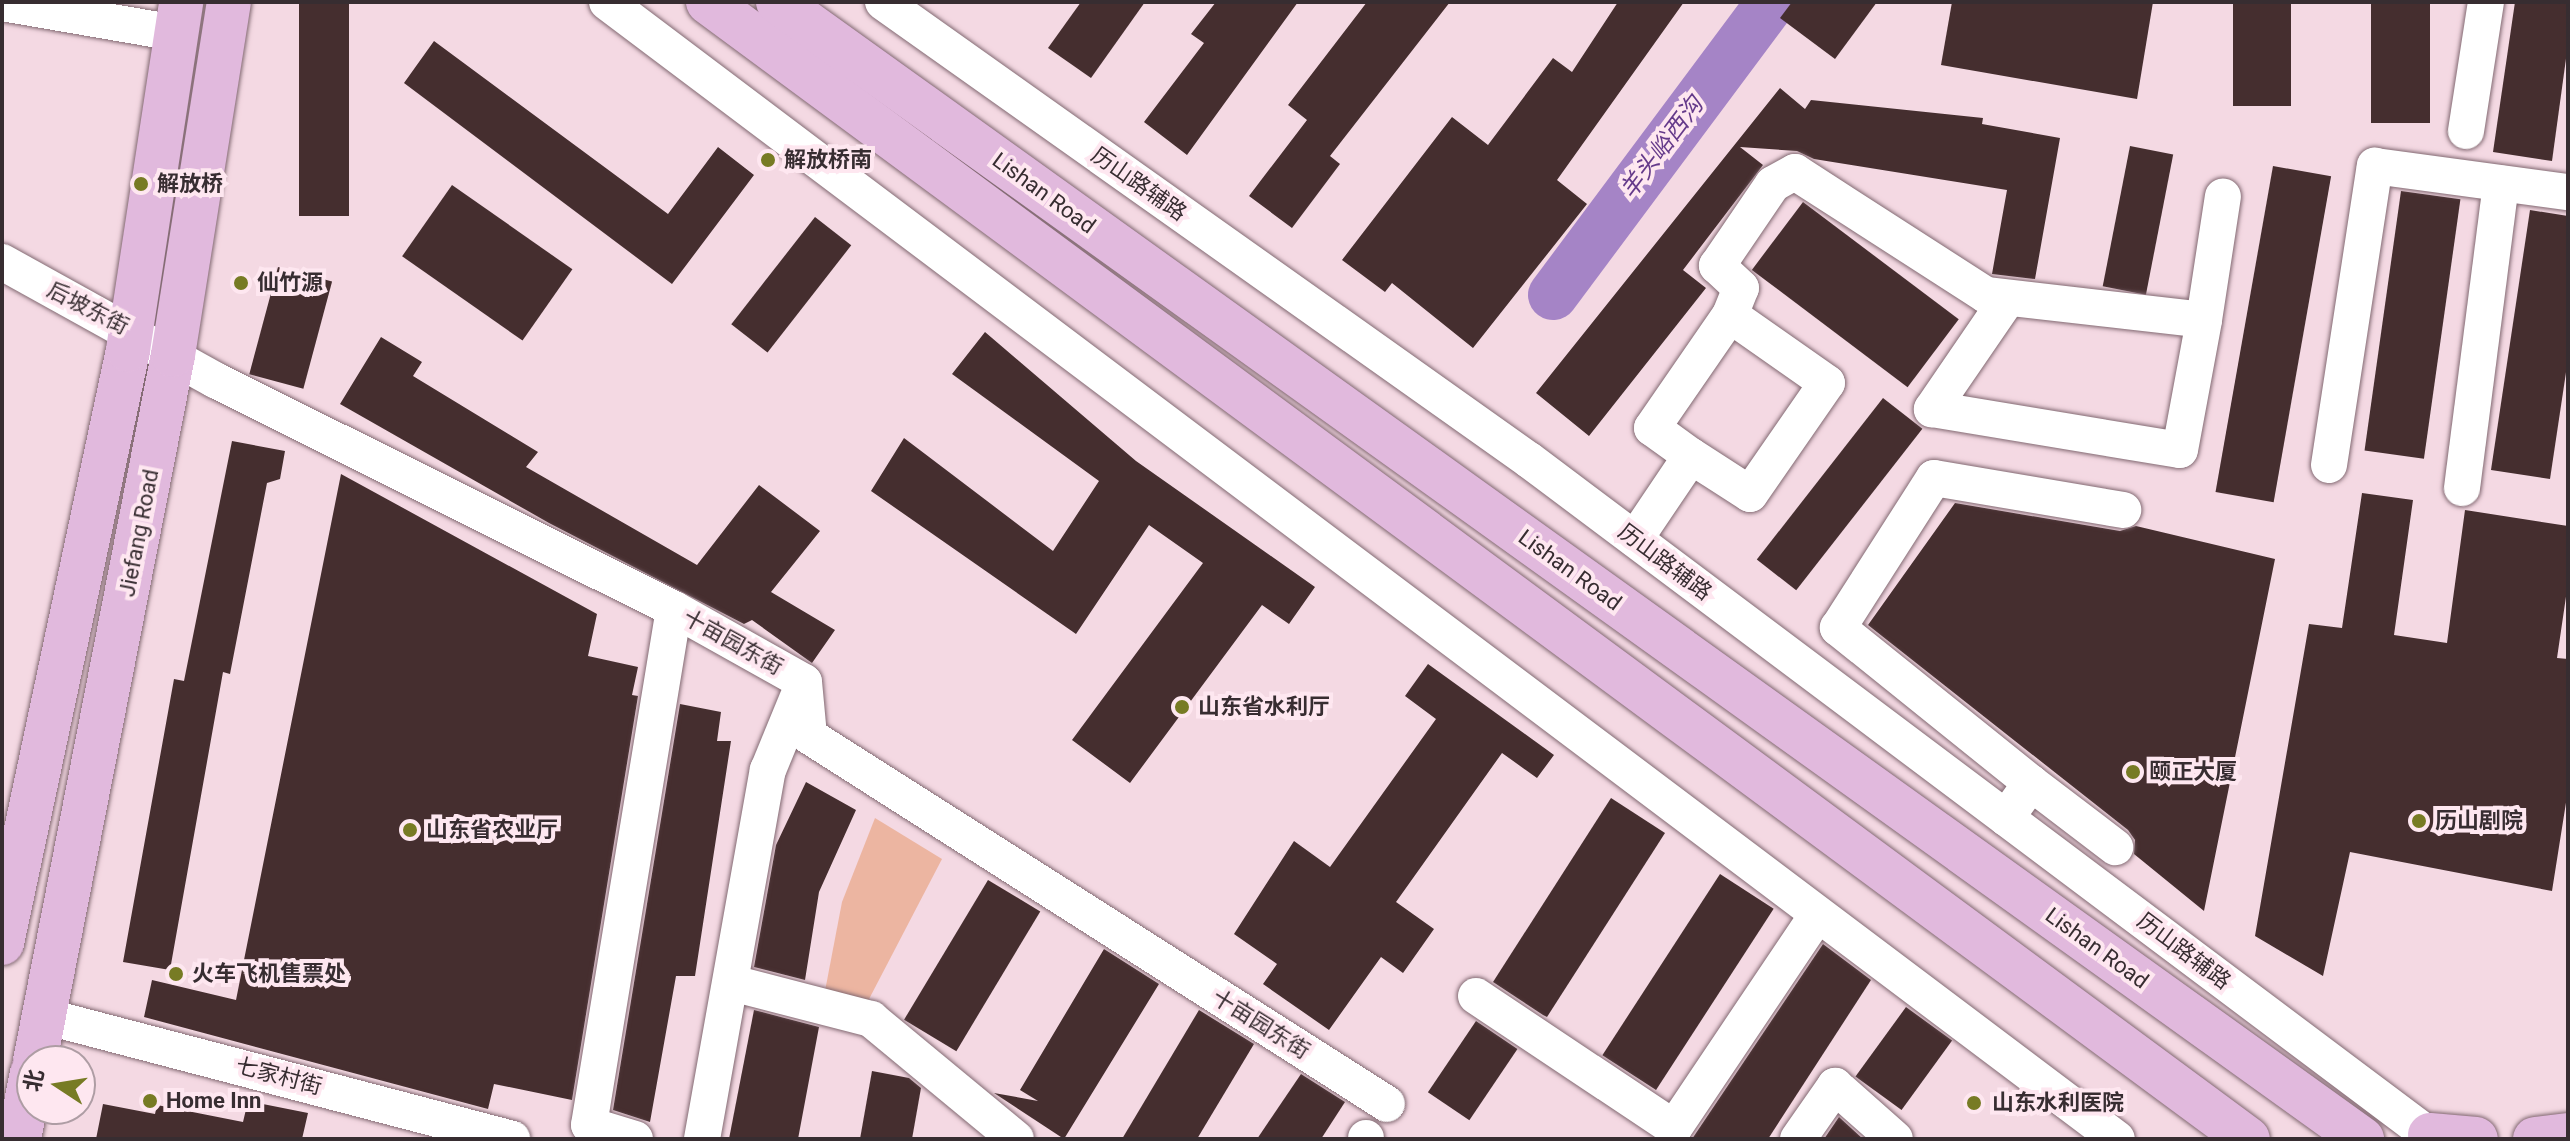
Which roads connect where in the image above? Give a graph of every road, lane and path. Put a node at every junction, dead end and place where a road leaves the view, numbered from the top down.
1 (229, 2) edge
2 (607, 2) edge
3 (708, 2) edge
4 (778, 2) edge
5 (883, 2) edge
6 (2486, 2) edge
7 (2, 3) edge
8 (178, 17) edge
9 (2466, 131) dead end
10 (2501, 183) junction
11 (2568, 192) edge
12 (2223, 196) dead end
13 (2, 262) edge
14 (2008, 298) junction
15 (1730, 315) junction
16 (2204, 320) junction
17 (131, 330) junction
18 (173, 355) junction
19 (1691, 456) junction
20 (2329, 465) dead end
21 (2462, 488) dead end
22 (2123, 510) dead end
23 (1635, 539) junction
24 (674, 609) junction
25 (804, 682) junction
26 (2031, 783) junction
27 (2006, 818) junction
28 (2115, 847) dead end
29 (1817, 915) junction
30 (2, 943) edge
31 (732, 983) junction
32 (1476, 996) dead end
33 (44, 1016) junction
34 (38, 1045) edge
35 (1387, 1104) dead end
36 (1680, 1134) edge
37 (2568, 1135) edge
38 (2432, 1137) edge
39 (512, 1139) edge
40 (635, 1139) edge
41 (702, 1139) edge
42 (1016, 1139) edge
43 (1798, 1139) edge
44 (1895, 1139) edge
45 (2117, 1139) edge
46 (2248, 1139) edge
47 (2362, 1139) edge
48 (2476, 1139) edge
49 (2535, 1139) edge

1 - 18 main road, Jiefang Road
2 - 29 street
3 - 46 main road, Lishan Road
4 - 47 main road, Lishan Road
5 - 23 street, 历山路辅路
6 - 9 street
7 - 8 street
8 - 17 main road
10 - 11 street
10 - 20 street
10 - 21 street
12 - 16 street
13 - 17 street, 后坡东街
14 - 15 street
14 - 16 street
14 - 16 street
15 - 19 street
15 - 19 street
17 - 18 street, 后坡东街
17 - 30 main road
18 - 24 street, 十亩园东街
18 - 33 main road, Jiefang Road
19 - 23 street
22 - 26 street
23 - 27 street, 历山路辅路
24 - 25 street, 十亩园东街
24 - 40 street
25 - 31 street
25 - 35 street, 十亩园东街
26 - 27 street
26 - 28 street
27 - 38 street, 历山路辅路
29 - 36 street
29 - 45 street
31 - 41 street
31 - 42 street
32 - 36 street
33 - 34 main road, Jiefang Road
33 - 39 street, 七家村街
37 - 49 main road
38 - 48 main road
43 - 44 street

